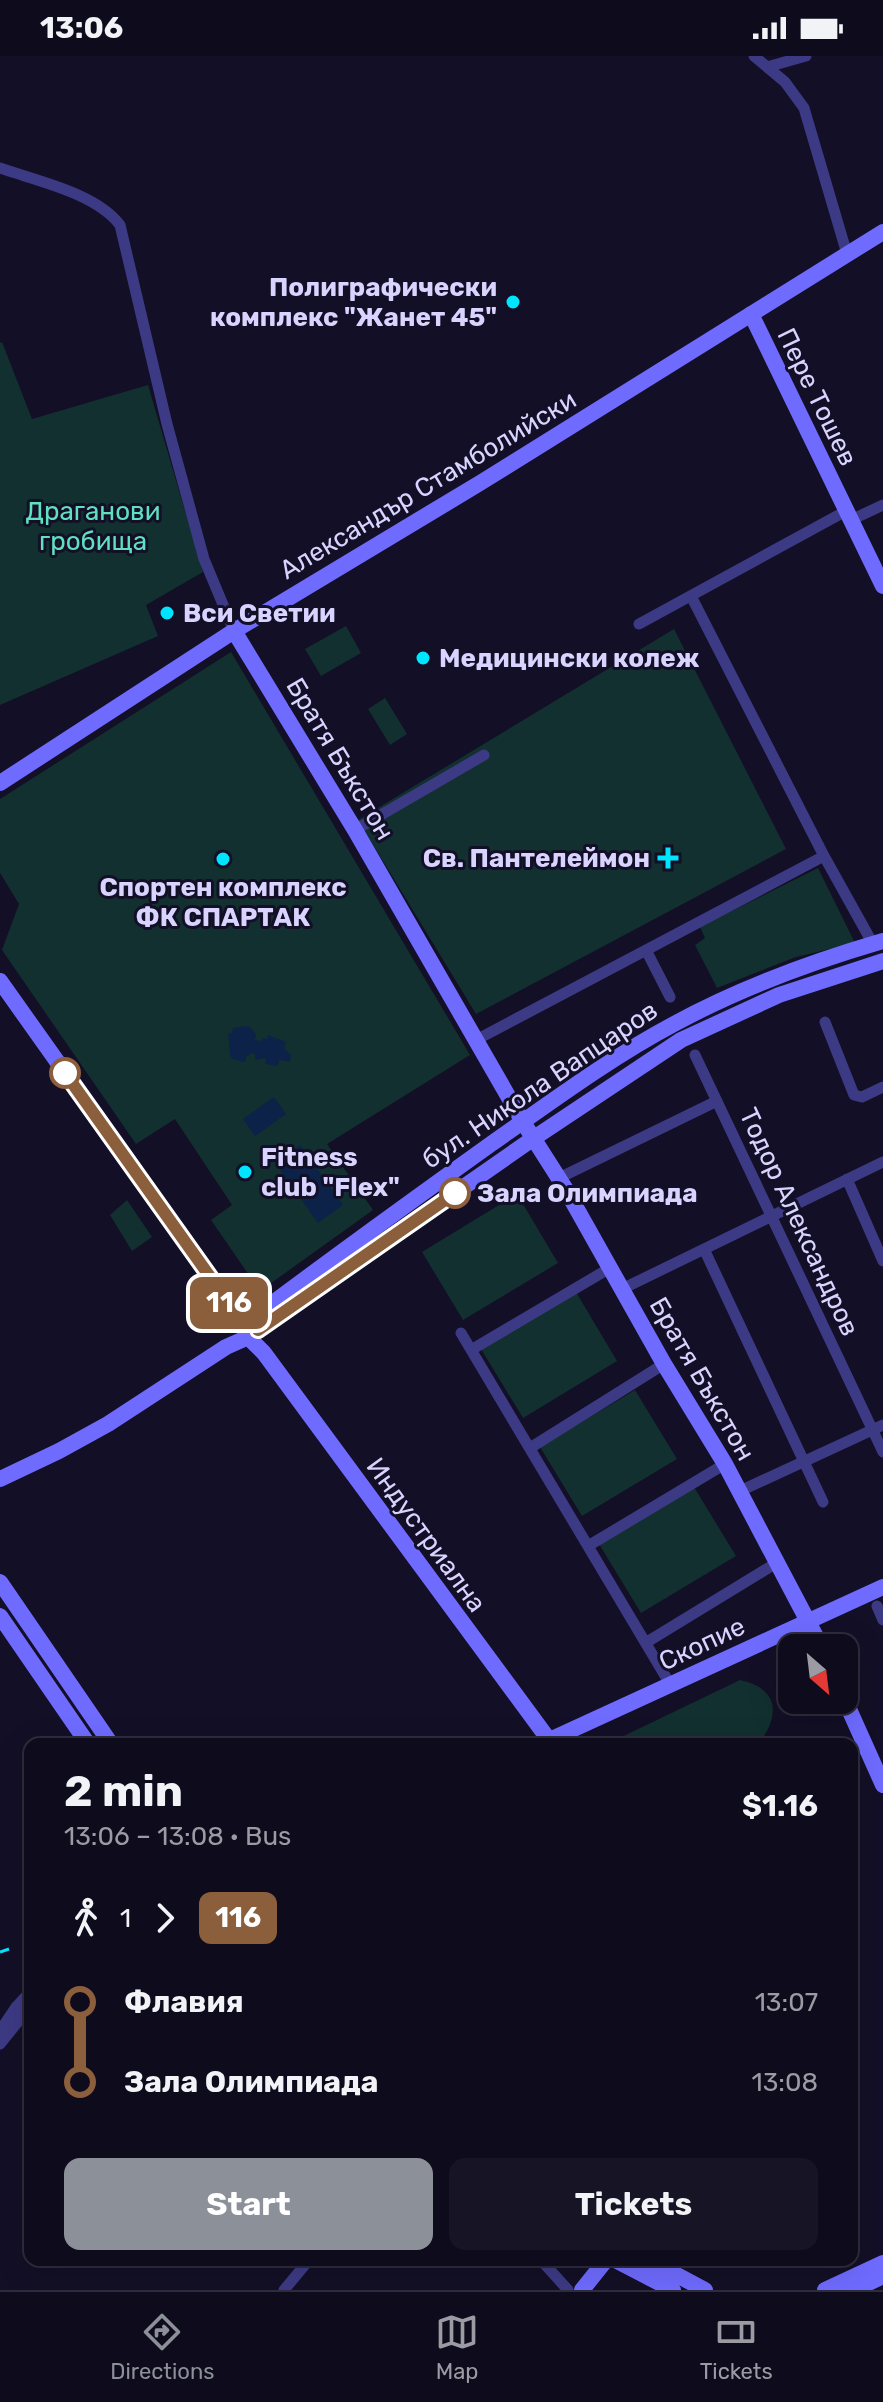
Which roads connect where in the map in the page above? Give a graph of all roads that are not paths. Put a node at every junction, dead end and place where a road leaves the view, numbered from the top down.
1 (754, 56) edge
2 (806, 56) edge
3 (767, 67) junction
4 (0, 168) edge
5 (883, 232) edge
6 (847, 254) junction
7 (751, 314) junction
8 (883, 505) edge
9 (849, 515) junction
10 (883, 586) edge
11 (691, 596) junction
12 (639, 624) dead end
13 (234, 631) junction
14 (484, 755) dead end
15 (0, 783) edge
16 (355, 830) junction
17 (824, 856) junction
18 (878, 943) edge
19 (646, 950) junction
20 (883, 961) edge
21 (0, 981) edge
22 (670, 997) dead end
23 (825, 1022) dead end
24 (476, 1040) junction
25 (695, 1055) dead end
26 (883, 1087) edge
27 (717, 1101) junction
28 (523, 1122) junction
29 (534, 1138) junction
30 (883, 1162) edge
31 (559, 1178) junction
32 (847, 1179) junction
33 (772, 1216) junction
34 (704, 1249) junction
35 (883, 1261) edge
36 (610, 1268) junction
37 (622, 1289) junction
38 (248, 1330) junction
39 (461, 1333) dead end
40 (471, 1350) junction
41 (664, 1364) junction
42 (878, 1427) edge
43 (530, 1448) junction
44 (883, 1452) edge
45 (803, 1460) junction
46 (725, 1464) junction
47 (0, 1479) edge
48 (740, 1491) junction
49 (823, 1502) dead end
50 (588, 1546) junction
51 (778, 1562) junction
52 (0, 1582) edge
53 (883, 1587) edge
54 (877, 1606) dead end
55 (0, 1616) edge
56 (883, 1620) edge
57 (809, 1621) junction
58 (815, 1634) edge
59 (647, 1642) junction
60 (670, 1684) junction
61 (853, 1714) edge
62 (84, 1738) edge
63 (107, 1738) edge
64 (543, 1738) edge
65 (557, 1738) edge
66 (878, 1760) edge
67 (883, 1785) edge
68 (24, 1998) edge
69 (24, 2014) edge
70 (0, 2031) edge
71 (0, 2044) edge
72 (883, 2263) edge
73 (304, 2266) edge
74 (546, 2266) edge
75 (601, 2266) edge
76 (627, 2266) edge
77 (660, 2266) edge
78 (883, 2276) edge
79 (841, 2288) edge
80 (284, 2290) edge
81 (568, 2290) edge
82 (582, 2290) edge
83 (673, 2290) edge
84 (705, 2290) edge

1 - 3 street
2 - 3 street
3 - 6 street
4 - 13 street
5 - 6 street, Александър Стамболийски
6 - 7 street, Александър Стамболийски
7 - 9 street, Пере Тошев
7 - 13 street, Александър Стамболийски
8 - 9 street
9 - 10 street, Пере Тошев
9 - 11 street
11 - 12 street
11 - 17 street
13 - 15 street, Александър Стамболийски
13 - 16 street, Братя Бъкстон
14 - 16 street
16 - 24 street, Братя Бъкстон
17 - 18 street
17 - 19 street
18 - 28 street, бул. Никола Вапцаров
19 - 22 street
19 - 24 street
20 - 29 street, бул. Никола Вапцаров
21 - 38 street, Индустриална
23 - 26 street
24 - 28 street, Братя Бъкстон
25 - 27 street, Тодор Александров
27 - 31 street
27 - 33 street, Тодор Александров
28 - 29 street, Братя Бъкстон
28 - 38 street, бул. Никола Вапцаров
29 - 31 street, Братя Бъкстон
29 - 38 street, бул. Никола Вапцаров
30 - 32 street
31 - 36 street, Братя Бъкстон
32 - 33 street
32 - 35 street
33 - 34 street
33 - 42 street, Тодор Александров
34 - 37 street
34 - 45 street
36 - 37 street, Братя Бъкстон
36 - 40 street
37 - 41 street, Братя Бъкстон
38 - 47 street, бул. Никола Вапцаров
38 - 64 street, Индустриална
39 - 40 street
40 - 43 street
41 - 43 street
41 - 46 street, Братя Бъкстон
42 - 44 street, Тодор Александров
42 - 45 street
43 - 50 street
45 - 48 street
45 - 49 street
46 - 48 street, Братя Бъкстон
46 - 50 street
48 - 51 street, Братя Бъкстон
50 - 59 street
51 - 57 street, Братя Бъкстон
51 - 59 street
52 - 63 street
53 - 57 street, Скопие
54 - 56 street
55 - 62 street
57 - 58 street, Братя Бъкстон
57 - 60 street, Скопие
59 - 60 street
60 - 65 street, Скопие
61 - 66 street
66 - 67 street
68 - 70 street
69 - 71 street
72 - 79 street
73 - 80 street
74 - 81 street
75 - 82 street
76 - 83 street
77 - 84 street
78 - 79 street

